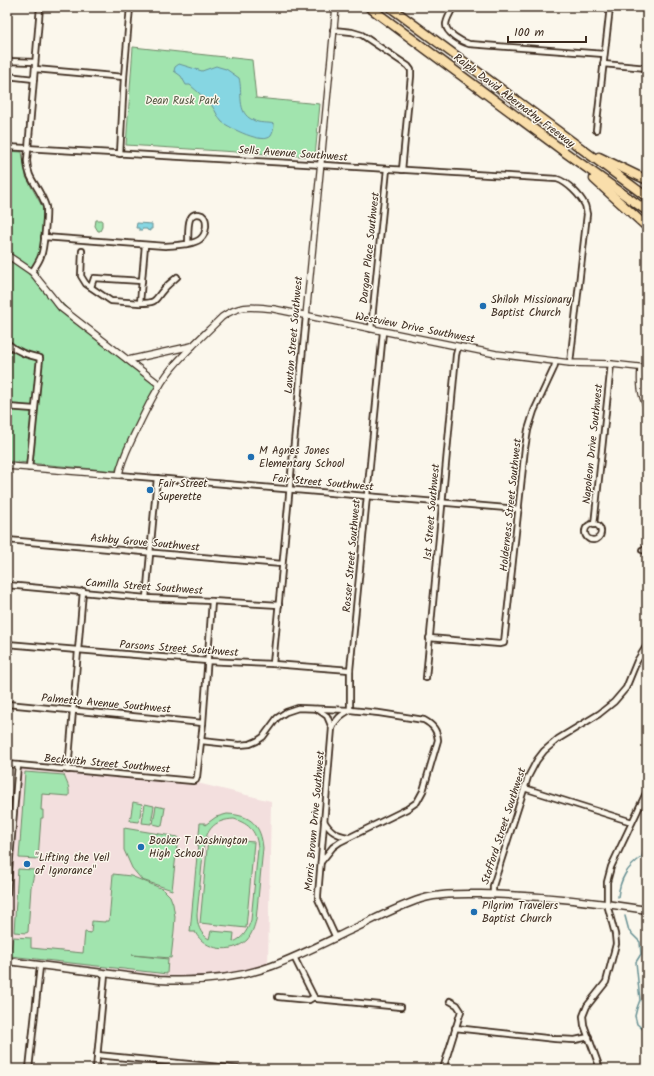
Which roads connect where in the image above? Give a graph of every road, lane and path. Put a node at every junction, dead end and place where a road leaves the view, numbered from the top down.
1 (40, 7) edge
2 (130, 7) edge
3 (336, 7) edge
4 (369, 7) edge
5 (390, 7) edge
6 (453, 7) edge
7 (610, 7) edge
8 (333, 30) junction
9 (604, 54) junction
10 (7, 60) edge
11 (36, 62) junction
12 (603, 64) junction
13 (647, 68) edge
14 (35, 69) junction
15 (7, 76) edge
16 (124, 77) junction
17 (34, 79) junction
18 (596, 130) dead end
19 (7, 147) edge
20 (28, 148) junction
21 (580, 148) junction
22 (566, 153) junction
23 (120, 154) junction
24 (320, 165) junction
25 (387, 169) junction
26 (402, 170) junction
27 (647, 180) edge
28 (647, 197) edge
29 (647, 211) edge
30 (647, 227) edge
31 (44, 238) junction
32 (188, 243) junction
33 (145, 245) junction
34 (82, 251) dead end
35 (7, 255) edge
36 (32, 272) junction
37 (177, 277) dead end
38 (142, 281) junction
39 (90, 287) junction
40 (140, 303) junction
41 (306, 316) junction
42 (371, 329) junction
43 (383, 332) junction
44 (7, 343) edge
45 (193, 346) junction
46 (458, 347) junction
47 (128, 360) junction
48 (556, 361) junction
49 (570, 363) junction
50 (611, 364) junction
51 (644, 368) edge
52 (160, 385) junction
53 (7, 407) edge
54 (647, 407) edge
55 (34, 409) junction
56 (7, 466) edge
57 (29, 468) junction
58 (119, 475) junction
59 (157, 478) junction
60 (289, 490) junction
61 (367, 496) junction
62 (442, 502) junction
63 (519, 509) junction
64 (594, 525) dead end
65 (7, 540) edge
66 (150, 552) junction
67 (282, 564) junction
68 (7, 584) edge
69 (84, 591) junction
70 (146, 598) junction
71 (212, 601) junction
72 (279, 605) junction
73 (429, 638) junction
74 (7, 644) edge
75 (647, 645) edge
76 (78, 651) junction
77 (207, 662) junction
78 (273, 664) junction
79 (350, 670) junction
80 (426, 678) dead end
81 (7, 704) edge
82 (316, 708) junction
83 (73, 710) junction
84 (350, 710) junction
85 (203, 723) junction
86 (332, 728) junction
87 (201, 741) junction
88 (7, 764) edge
89 (18, 765) junction
90 (68, 770) junction
91 (524, 788) junction
92 (647, 791) edge
93 (324, 821) junction
94 (632, 822) junction
95 (348, 837) junction
96 (8, 861) edge
97 (320, 863) junction
98 (7, 893) edge
99 (493, 894) junction
100 (607, 904) junction
101 (647, 910) edge
102 (336, 938) junction
103 (294, 958) junction
104 (7, 961) edge
105 (40, 966) junction
106 (105, 974) junction
107 (314, 997) junction
108 (278, 998) dead end
109 (450, 1001) dead end
110 (400, 1007) dead end
111 (455, 1028) junction
112 (588, 1037) junction
113 (97, 1055) junction
114 (29, 1069) edge
115 (96, 1069) edge
116 (240, 1069) edge
117 (443, 1069) edge
118 (599, 1069) edge

1 - 11 street
2 - 16 street
3 - 8 street, Lawton Street Southwest
4 - 22 highway, Ralph David Abernathy Freeway
5 - 21 highway, Ralph David Abernathy Freeway
6 - 9 street
7 - 9 street
8 - 24 street, Lawton Street Southwest
8 - 26 street
9 - 12 street
10 - 11 street
11 - 14 street
12 - 13 street
12 - 18 street
14 - 16 street
14 - 17 street
15 - 17 street
16 - 23 street
17 - 20 street
19 - 20 street, Sells Avenue Southwest
20 - 23 street, Sells Avenue Southwest
20 - 31 street
21 - 27 highway
21 - 28 highway, Ralph David Abernathy Freeway
22 - 29 highway, Ralph David Abernathy Freeway
22 - 30 highway
23 - 24 street, Sells Avenue Southwest
24 - 25 street, Sells Avenue Southwest
24 - 41 street, Lawton Street Southwest
25 - 26 street, Sells Avenue Southwest
25 - 42 street, Dargan Place Southwest
26 - 49 street, Sells Avenue Southwest
31 - 33 street
31 - 36 street
32 - 32 street
32 - 33 street
33 - 38 street
34 - 39 street
35 - 36 street
36 - 47 street
37 - 40 street
38 - 39 street
38 - 40 street
39 - 40 street
41 - 42 street, Westview Drive Southwest
41 - 45 street, Westview Drive Southwest
41 - 60 street, Lawton Street Southwest
42 - 43 street, Westview Drive Southwest
43 - 46 street, Westview Drive Southwest
43 - 61 street, Rosser Street Southwest
44 - 55 street
45 - 47 street
45 - 52 street, Westview Drive Southwest
46 - 48 street, Westview Drive Southwest
46 - 62 street, 1st Street Southwest
47 - 52 street
48 - 49 street, Westview Drive Southwest
48 - 63 street, Holderness Street Southwest
49 - 50 street, Westview Drive Southwest
50 - 51 street, Westview Drive Southwest
50 - 64 street, Napoleon Drive Southwest
51 - 54 street
52 - 58 street, Westview Drive Southwest
53 - 55 street
55 - 57 street
56 - 57 street, Fair Street Southwest
57 - 58 street, Fair Street Southwest
58 - 59 street, Fair Street Southwest
59 - 60 street, Fair Street Southwest
59 - 66 street
60 - 61 street, Fair Street Southwest
60 - 67 street, Lawton Street Southwest
61 - 62 street, Fair Street Southwest
61 - 79 street, Rosser Street Southwest
62 - 63 street, Fair Street Southwest
62 - 73 street, 1st Street Southwest
63 - 73 street, Holderness Street Southwest
65 - 66 street, Ashby Grove Southwest
66 - 67 street, Ashby Grove Southwest
66 - 70 street
67 - 72 street, Lawton Street Southwest
68 - 69 street, Camilla Street Southwest
69 - 70 street, Camilla Street Southwest
69 - 76 street
70 - 71 street, Camilla Street Southwest
71 - 72 street, Camilla Street Southwest
71 - 77 street
72 - 78 street, Lawton Street Southwest
73 - 80 street, 1st Street Southwest
74 - 76 street, Parsons Street Southwest
75 - 91 street, Stafford Street Southwest
76 - 77 street, Parsons Street Southwest
76 - 83 street
77 - 78 street, Parsons Street Southwest
77 - 85 street
78 - 79 street, Parsons Street Southwest
79 - 84 street, Rosser Street Southwest
81 - 83 street, Palmetto Avenue Southwest
82 - 84 street
82 - 86 street
82 - 87 street
83 - 85 street, Palmetto Avenue Southwest
83 - 90 street
84 - 86 street
84 - 95 street
85 - 87 street
86 - 93 street, Morris Brown Drive Southwest
87 - 90 street, Beckwith Street Southwest
88 - 89 street, Beckwith Street Southwest
89 - 90 street, Beckwith Street Southwest
89 - 96 street
91 - 94 street
91 - 99 street, Stafford Street Southwest
92 - 94 street
93 - 95 street
93 - 97 street, Morris Brown Drive Southwest
94 - 100 street
95 - 97 street
96 - 98 street
97 - 102 street, Morris Brown Drive Southwest
99 - 100 main road
99 - 102 main road
100 - 101 main road
100 - 112 street
102 - 103 main road
103 - 106 main road
103 - 107 street
104 - 105 main road
105 - 106 main road
105 - 114 street
106 - 113 street
107 - 108 street
107 - 110 street
109 - 111 street
111 - 112 street
111 - 117 street
112 - 118 street
113 - 115 street
113 - 116 street

